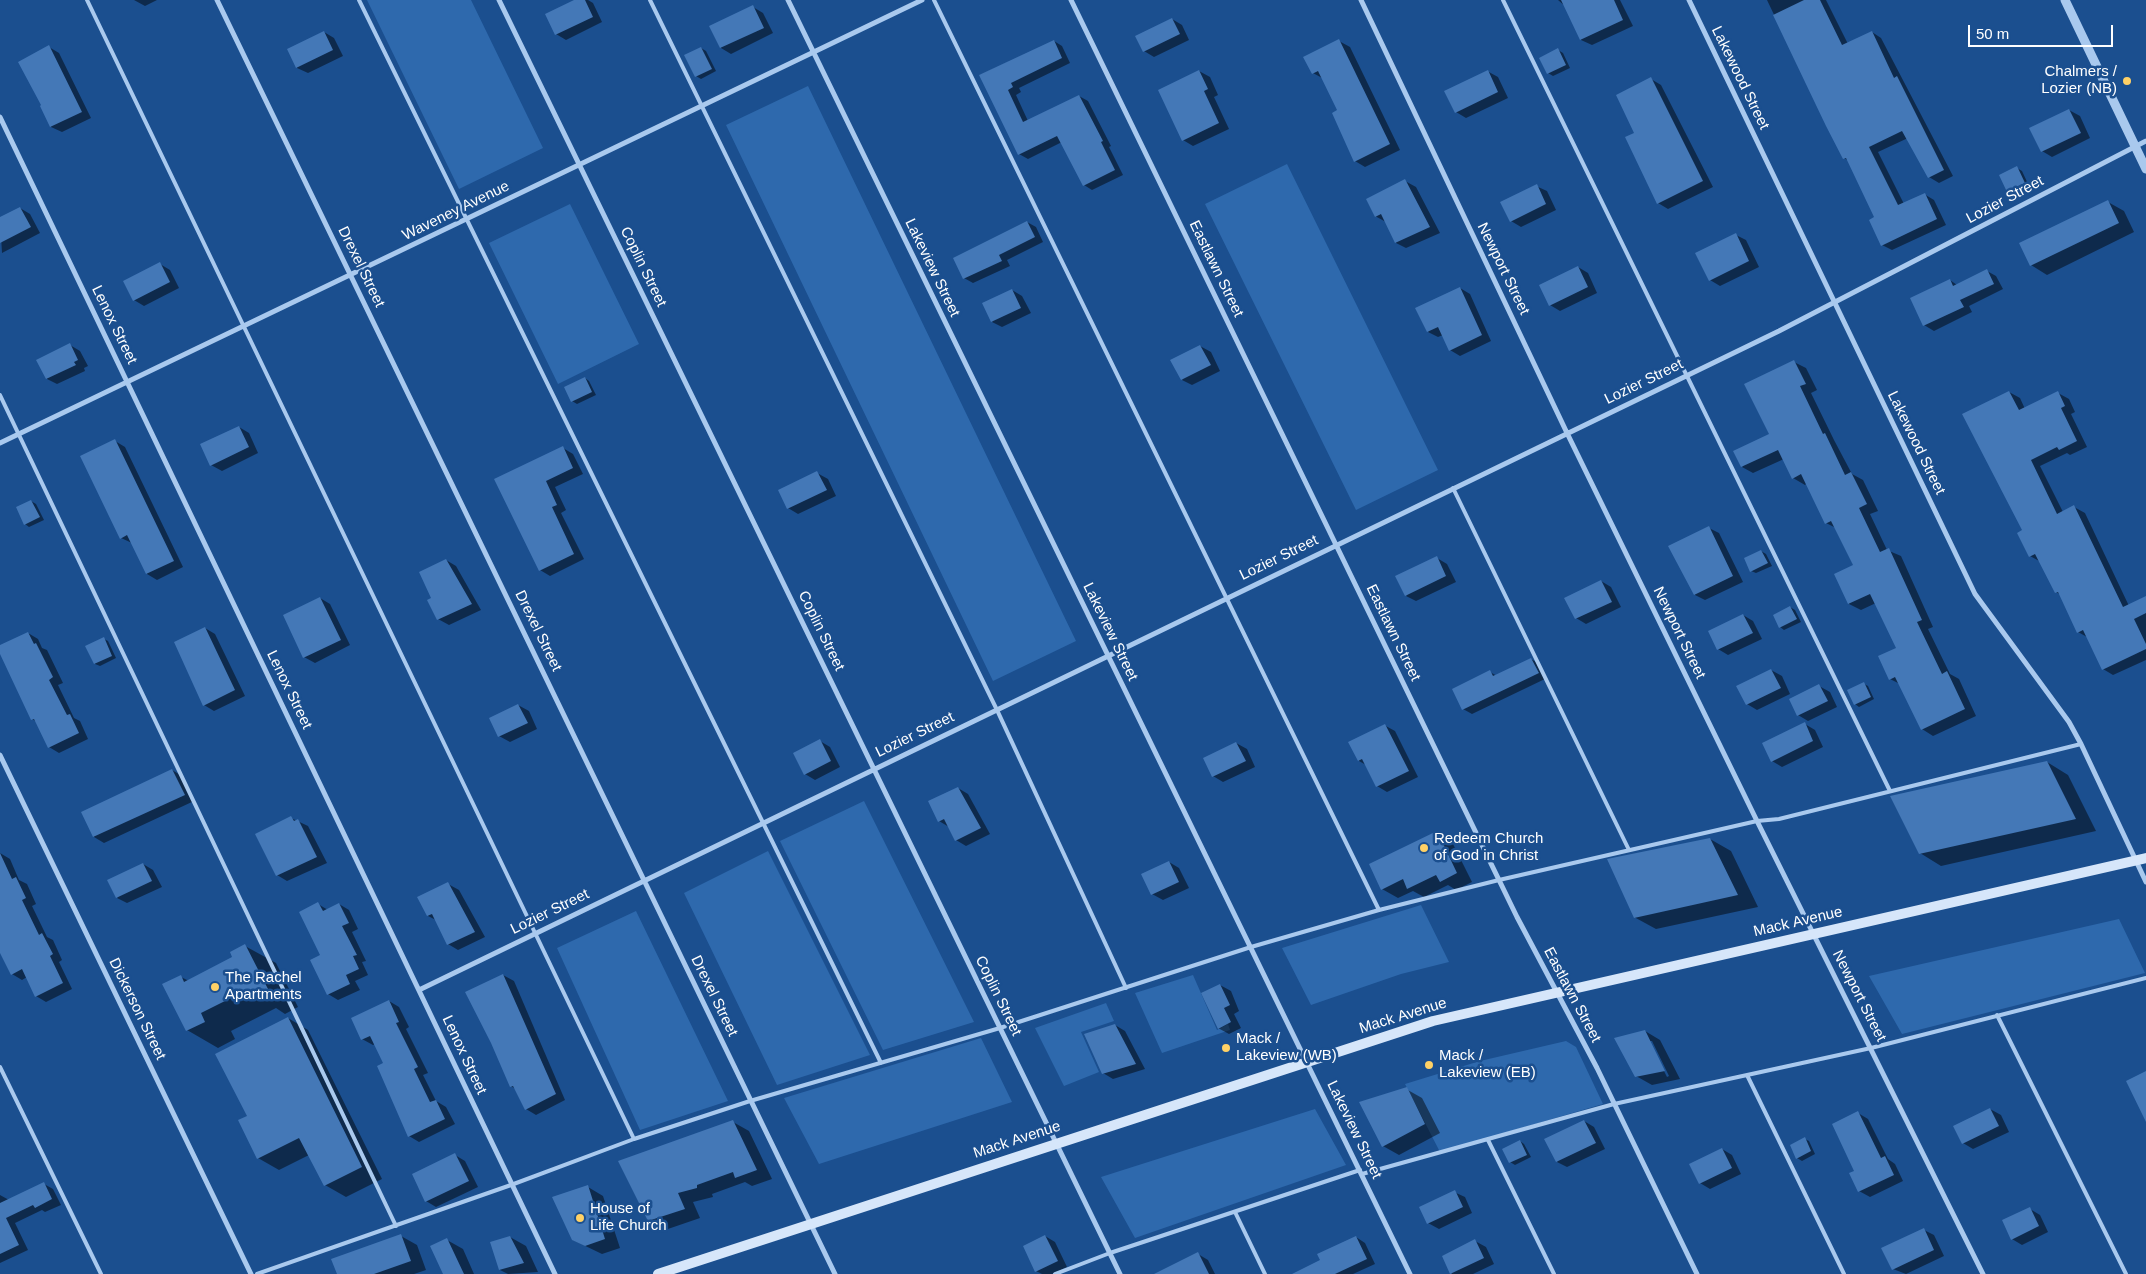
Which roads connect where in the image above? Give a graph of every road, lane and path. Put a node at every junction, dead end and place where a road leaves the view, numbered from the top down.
1 (87, 0) edge
2 (217, 0) edge
3 (359, 0) edge
4 (499, 0) edge
5 (650, 0) edge
6 (788, 0) edge
7 (922, 0) edge
8 (934, 0) edge
9 (1071, 0) edge
10 (1360, 0) edge
11 (1503, 0) edge
12 (1689, 0) edge
13 (2065, 0) edge
14 (814, 52) junction
15 (703, 106) junction
16 (0, 117) edge
17 (2146, 141) edge
18 (2135, 146) junction
19 (580, 166) junction
20 (2146, 168) edge
21 (467, 220) junction
22 (351, 276) junction
23 (1834, 302) junction
24 (244, 327) junction
25 (1687, 375) junction
26 (128, 382) junction
27 (0, 395) edge
28 (1567, 433) junction
29 (19, 434) junction
30 (0, 443) edge
31 (1453, 488) junction
32 (1336, 544) junction
33 (1226, 598) junction
34 (1108, 656) junction
35 (997, 710) junction
36 (2081, 744) junction
37 (0, 755) edge
38 (874, 769) junction
39 (1890, 791) junction
40 (1757, 821) junction
41 (763, 823) junction
42 (1629, 850) junction
43 (2141, 860) edge
44 (644, 880) junction
45 (1499, 880) junction
46 (2146, 882) edge
47 (1379, 910) junction
48 (535, 934) junction
49 (1813, 934) junction
50 (1251, 947) junction
51 (2146, 978) edge
52 (1126, 988) junction
53 (419, 990) junction
54 (1557, 992) junction
55 (1997, 1015) junction
56 (1000, 1028) junction
57 (1871, 1048) junction
58 (1307, 1062) junction
59 (881, 1063) junction
60 (0, 1067) edge
61 (1747, 1075) junction
62 (750, 1101) junction
63 (1614, 1104) junction
64 (634, 1139) junction
65 (1488, 1140) junction
66 (1056, 1143) junction
67 (1361, 1172) junction
68 (511, 1185) junction
69 (1235, 1212) junction
70 (810, 1224) junction
71 (396, 1226) junction
72 (1110, 1253) junction
73 (101, 1274) edge
74 (251, 1274) edge
75 (257, 1274) edge
76 (555, 1274) edge
77 (658, 1274) edge
78 (835, 1274) edge
79 (1055, 1274) edge
80 (1120, 1274) edge
81 (1265, 1274) edge
82 (1410, 1274) edge
83 (1554, 1274) edge
84 (1697, 1274) edge
85 (1844, 1274) edge
86 (1983, 1274) edge
87 (2126, 1274) edge

1 - 24 lane
2 - 22 street, Drexel Street
3 - 21 lane
4 - 19 street, Coplin Street
5 - 15 lane
6 - 14 street, Lakeview Street
7 - 14 street, Waveney Avenue
8 - 33 lane
9 - 32 street, Eastlawn Street
10 - 28 street, Newport Street
11 - 25 lane
12 - 23 street, Lakewood Street
13 - 18 street
14 - 15 street, Waveney Avenue
14 - 34 street, Lakeview Street
15 - 19 street, Waveney Avenue
15 - 35 lane
16 - 26 street, Lenox Street
17 - 18 street, Lozier Street
18 - 20 street
18 - 23 street, Lozier Street
19 - 21 street, Waveney Avenue
19 - 38 street, Coplin Street
21 - 22 street, Waveney Avenue
21 - 41 lane
22 - 24 street, Waveney Avenue
22 - 44 street, Drexel Street
23 - 25 street, Lozier Street
23 - 36 street, Lakewood Street
24 - 26 street, Waveney Avenue
24 - 48 lane
25 - 28 street, Lozier Street
25 - 39 lane
26 - 29 street, Waveney Avenue
26 - 53 street, Lenox Street
27 - 29 lane
28 - 31 street, Lozier Street
28 - 40 street, Newport Street
29 - 30 street, Waveney Avenue
29 - 71 lane
31 - 32 street, Lozier Street
31 - 42 lane
32 - 33 street, Lozier Street
32 - 45 street, Eastlawn Street
33 - 34 street, Lozier Street
33 - 47 lane
34 - 35 street, Lozier Street
34 - 50 street, Lakeview Street
35 - 38 street, Lozier Street
35 - 52 lane
36 - 39 lane
36 - 43 street, Lakewood Street
37 - 74 street, Dickerson Street
38 - 41 street, Lozier Street
38 - 56 street, Coplin Street
39 - 40 lane
40 - 42 lane
40 - 49 street, Newport Street
41 - 44 street, Lozier Street
41 - 59 lane
42 - 45 lane
43 - 46 street, Lakewood Street
43 - 49 main road, Mack Avenue
44 - 48 street, Lozier Street
44 - 62 street, Drexel Street
45 - 47 lane
45 - 54 street, Eastlawn Street
47 - 50 lane
48 - 53 street, Lozier Street
48 - 64 lane
49 - 54 main road, Mack Avenue
49 - 57 street, Newport Street
50 - 52 lane
50 - 58 street, Lakeview Street
51 - 55 lane
52 - 56 lane
53 - 68 street, Lenox Street
54 - 58 main road, Mack Avenue
54 - 63 street, Eastlawn Street
55 - 57 lane
55 - 87 lane
56 - 59 lane
56 - 66 street, Coplin Street
57 - 61 lane
57 - 86 street, Newport Street
58 - 66 main road, Mack Avenue
58 - 67 street, Lakeview Street
59 - 62 lane
60 - 73 lane
61 - 63 lane
61 - 85 lane
62 - 64 lane
62 - 70 street, Drexel Street
63 - 65 lane
63 - 84 street, Eastlawn Street
64 - 68 lane
65 - 67 lane
65 - 83 lane
66 - 70 main road, Mack Avenue
66 - 72 street, Coplin Street
67 - 69 lane
67 - 82 street, Lakeview Street
68 - 71 lane
68 - 76 street, Lenox Street
69 - 72 lane
69 - 81 lane
70 - 77 main road, Mack Avenue
70 - 78 street, Drexel Street
71 - 75 lane
72 - 79 lane
72 - 80 street, Coplin Street

